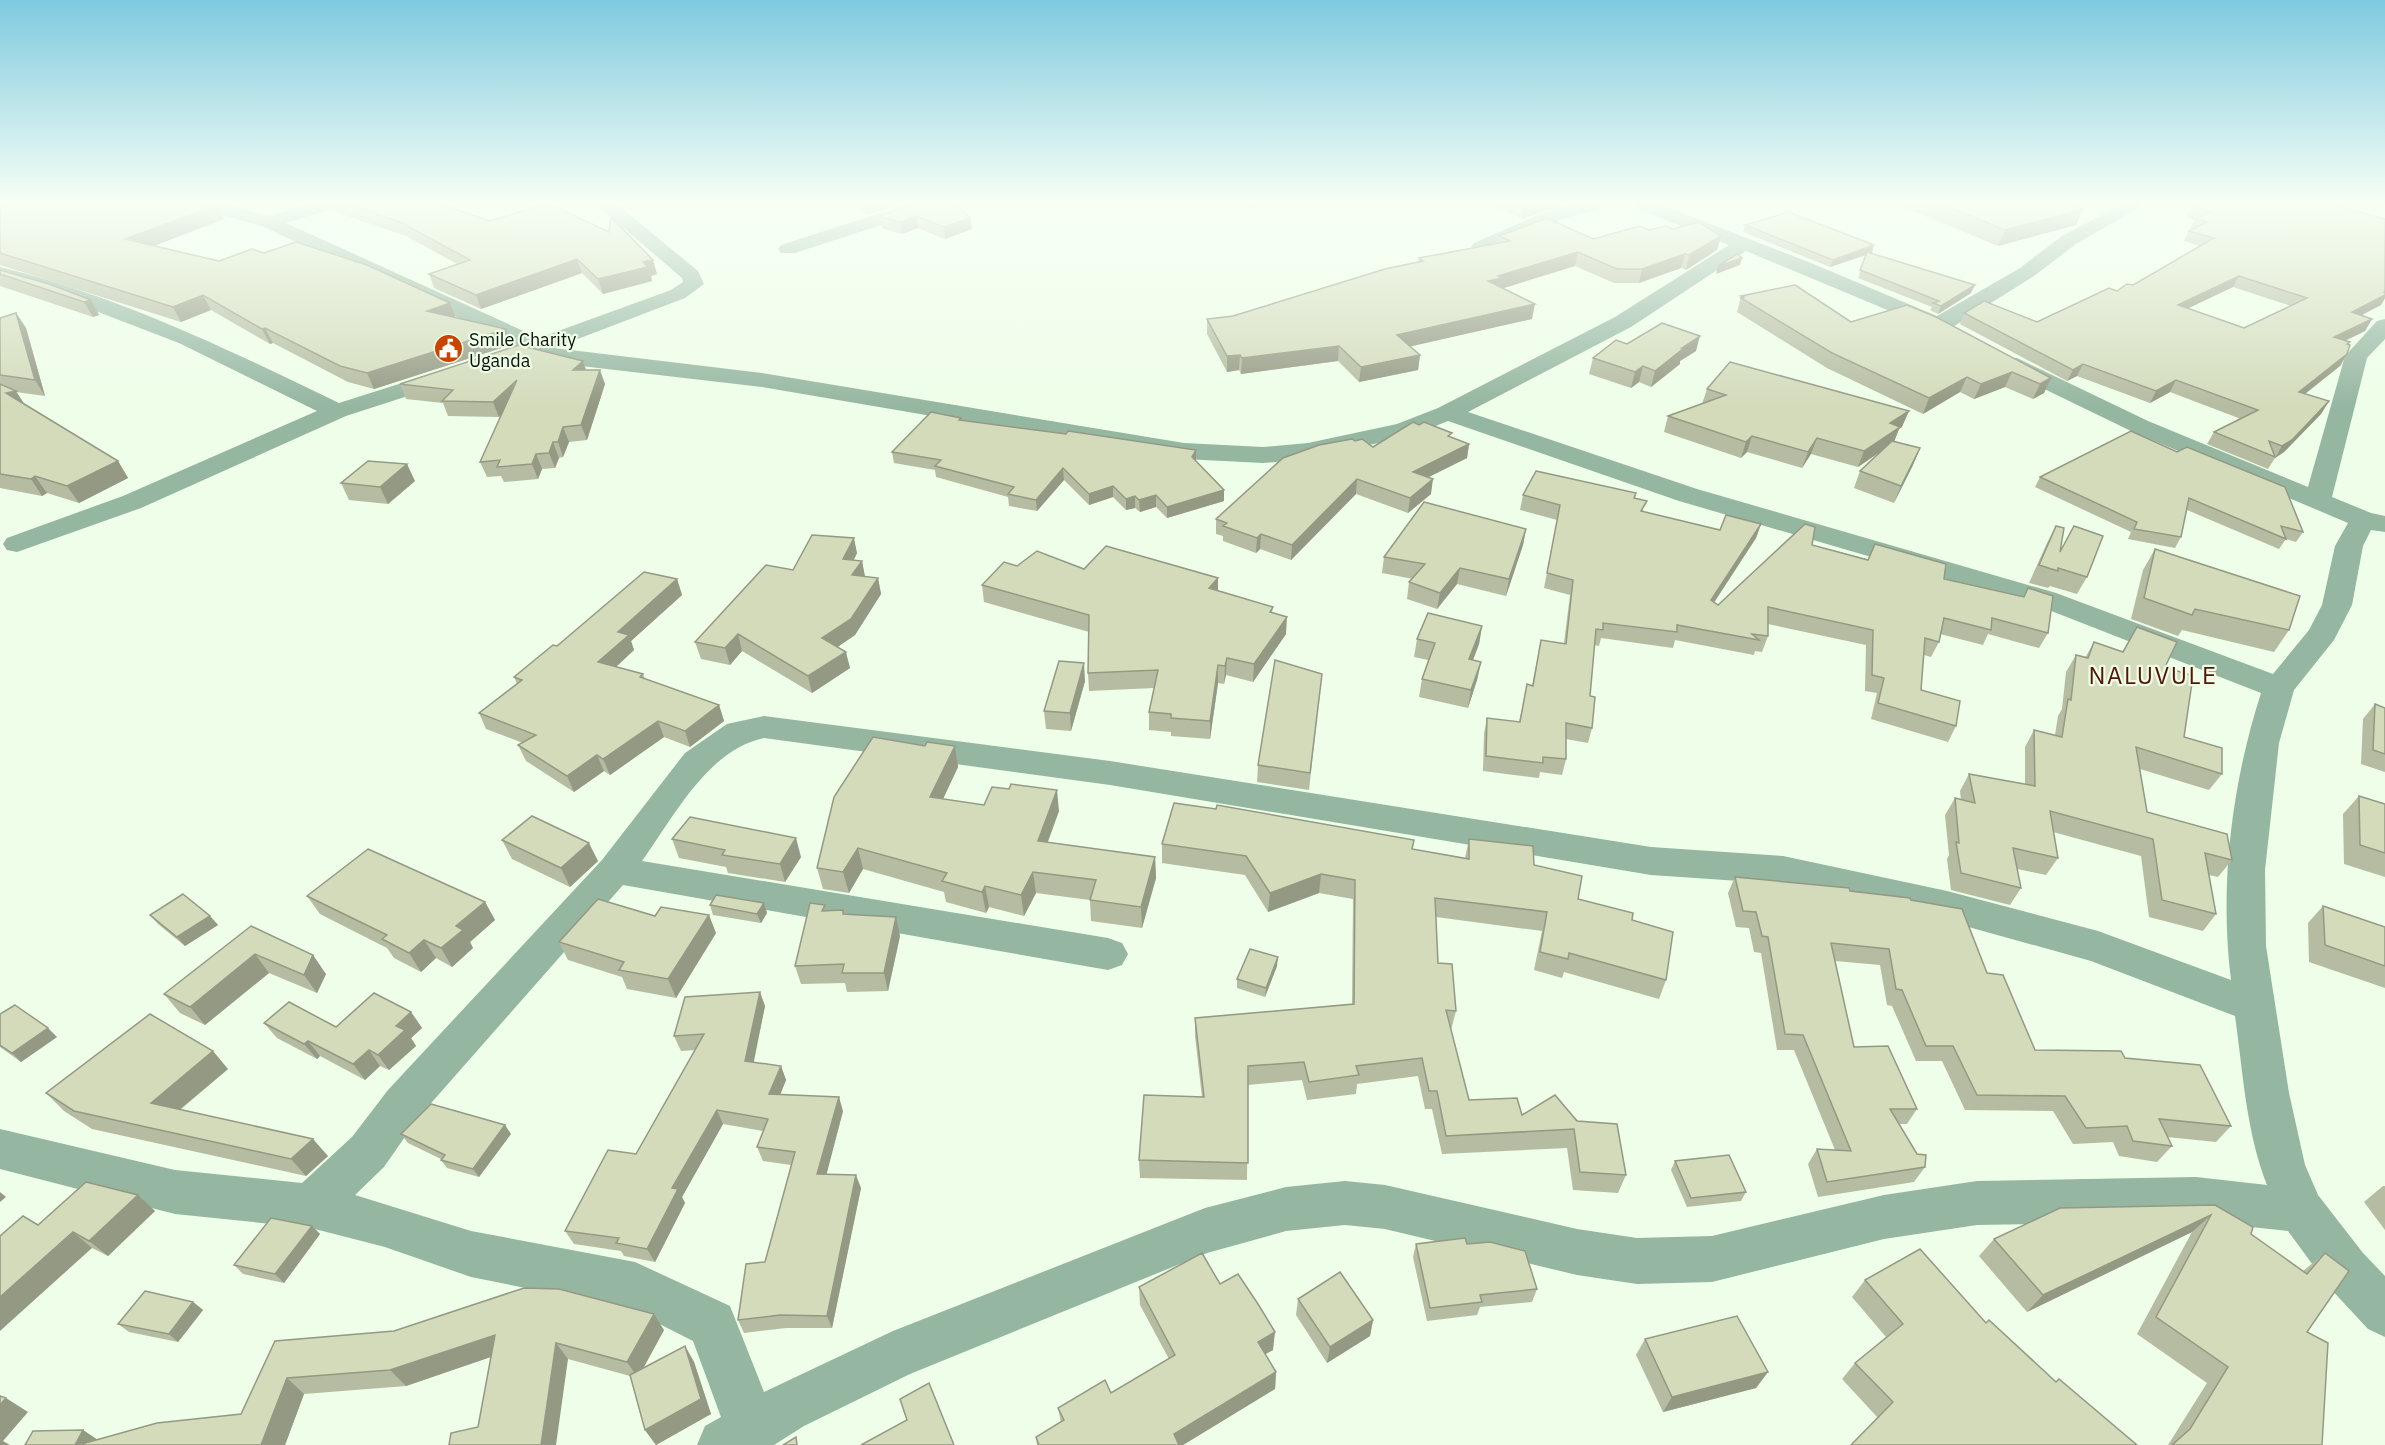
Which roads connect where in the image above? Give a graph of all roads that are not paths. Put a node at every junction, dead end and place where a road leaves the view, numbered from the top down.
1 (378, 272) edge
2 (688, 272) edge
3 (1700, 272) edge
4 (1811, 272) edge
5 (2026, 272) edge
6 (0, 273) edge
7 (2385, 326) edge
8 (538, 346) junction
9 (1988, 351) edge
10 (504, 357) edge
11 (471, 368) edge
12 (337, 411) junction
13 (1447, 413) junction
14 (2318, 500) junction
15 (2374, 522) edge
16 (17, 544) dead end
17 (2279, 688) junction
18 (615, 870) junction
19 (1108, 954) dead end
20 (2255, 1006) junction
21 (0, 1149) edge
22 (311, 1206) junction
23 (2301, 1210) junction
24 (2385, 1312) edge
25 (738, 1436) edge

1 - 8 street
2 - 8 street
3 - 13 street
4 - 5 street
6 - 12 street
7 - 14 street
8 - 10 street
8 - 13 street
9 - 14 street
11 - 12 street
12 - 16 street
13 - 17 street
14 - 15 street
15 - 17 street
17 - 20 street
18 - 19 street
18 - 20 street
18 - 22 street
20 - 23 street
21 - 22 street
22 - 25 street
23 - 24 street
23 - 25 street

